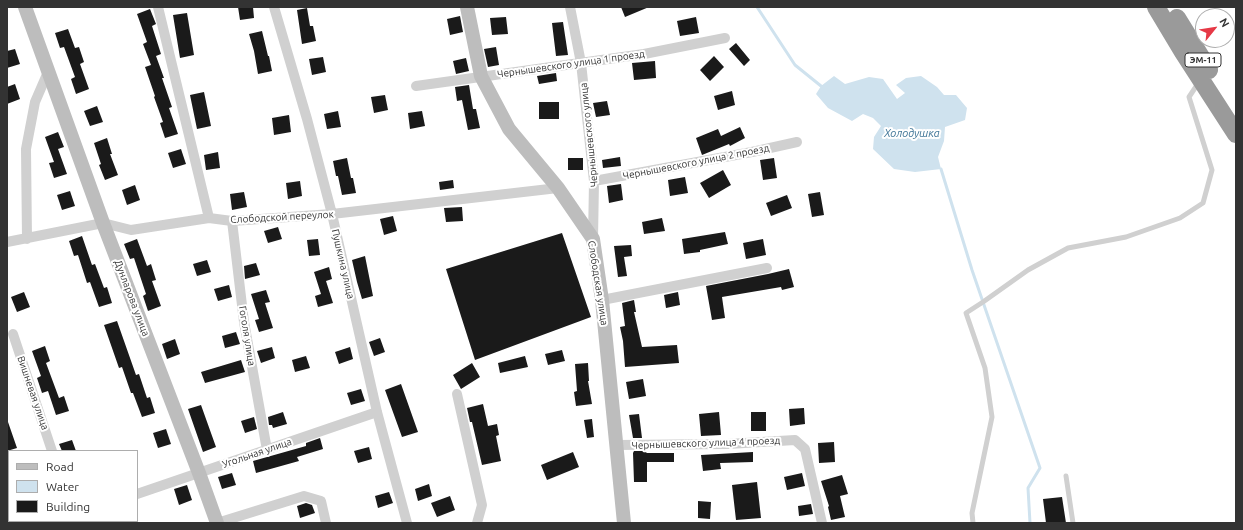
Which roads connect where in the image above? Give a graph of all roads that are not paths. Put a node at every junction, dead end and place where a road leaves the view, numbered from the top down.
1 (25, 7) edge
2 (158, 7) edge
3 (274, 7) edge
4 (467, 7) edge
5 (570, 7) edge
6 (1156, 7) edge
7 (1170, 7) edge
8 (725, 38) dead end
9 (581, 63) junction
10 (48, 72) junction
11 (480, 76) junction
12 (1201, 79) junction
13 (416, 86) dead end
14 (1236, 113) edge
15 (1236, 134) edge
16 (797, 142) dead end
17 (594, 182) junction
18 (558, 188) junction
19 (332, 214) junction
20 (209, 218) junction
21 (232, 221) junction
22 (103, 223) junction
23 (27, 239) junction
24 (593, 240) junction
25 (7, 242) edge
26 (767, 268) dead end
27 (602, 300) junction
28 (13, 334) dead end
29 (457, 394) dead end
30 (377, 412) junction
31 (617, 445) junction
32 (52, 450) edge
33 (267, 450) junction
34 (199, 473) junction
35 (1066, 476) dead end
36 (138, 494) edge
37 (217, 523) edge
38 (326, 523) edge
39 (407, 523) edge
40 (477, 523) edge
41 (624, 523) edge
42 (822, 523) edge
43 (972, 523) edge
44 (1073, 523) edge

1 - 10 street, Дунларова улица
2 - 20 street
3 - 19 street, Пушкина улица
4 - 11 street, Слободская улица
5 - 9 street, Чернышевского улица
6 - 12 highway, ЭМ-11
7 - 14 highway, ЭМ-11
8 - 9 street, Чернышевского улица 1 проезд
9 - 11 street, Чернышевского улица 1 проезд
9 - 17 street, Чернышевского улица
10 - 22 street, Дунларова улица
10 - 23 street
11 - 13 street, Чернышевского улица 1 проезд
11 - 18 street, Слободская улица
12 - 15 highway, ЭМ-11
12 - 43 lane
16 - 17 street, Чернышевского улица 2 проезд
17 - 24 street, Чернышевского улица
18 - 19 street, Слободской переулок
18 - 24 street, Слободская улица
19 - 21 street, Слободской переулок
19 - 30 street, Пушкина улица
20 - 21 street, Слободской переулок
20 - 22 street, Слободской переулок
21 - 33 street, Гоголя улица
22 - 23 street, Слободской переулок
22 - 34 street, Дунларова улица
23 - 25 street, Слободской переулок
24 - 27 street, Слободская улица
26 - 27 street
27 - 31 street, Слободская улица
28 - 32 street, Вишневая улица
29 - 40 street
30 - 33 street, Угольная улица
30 - 39 street, Пушкина улица
31 - 41 street, Слободская улица
31 - 42 street, Чернышевского улица 4 проезд
33 - 34 street, Угольная улица
34 - 36 street, Угольная улица
34 - 37 street, Дунларова улица
35 - 44 lane
37 - 38 street

